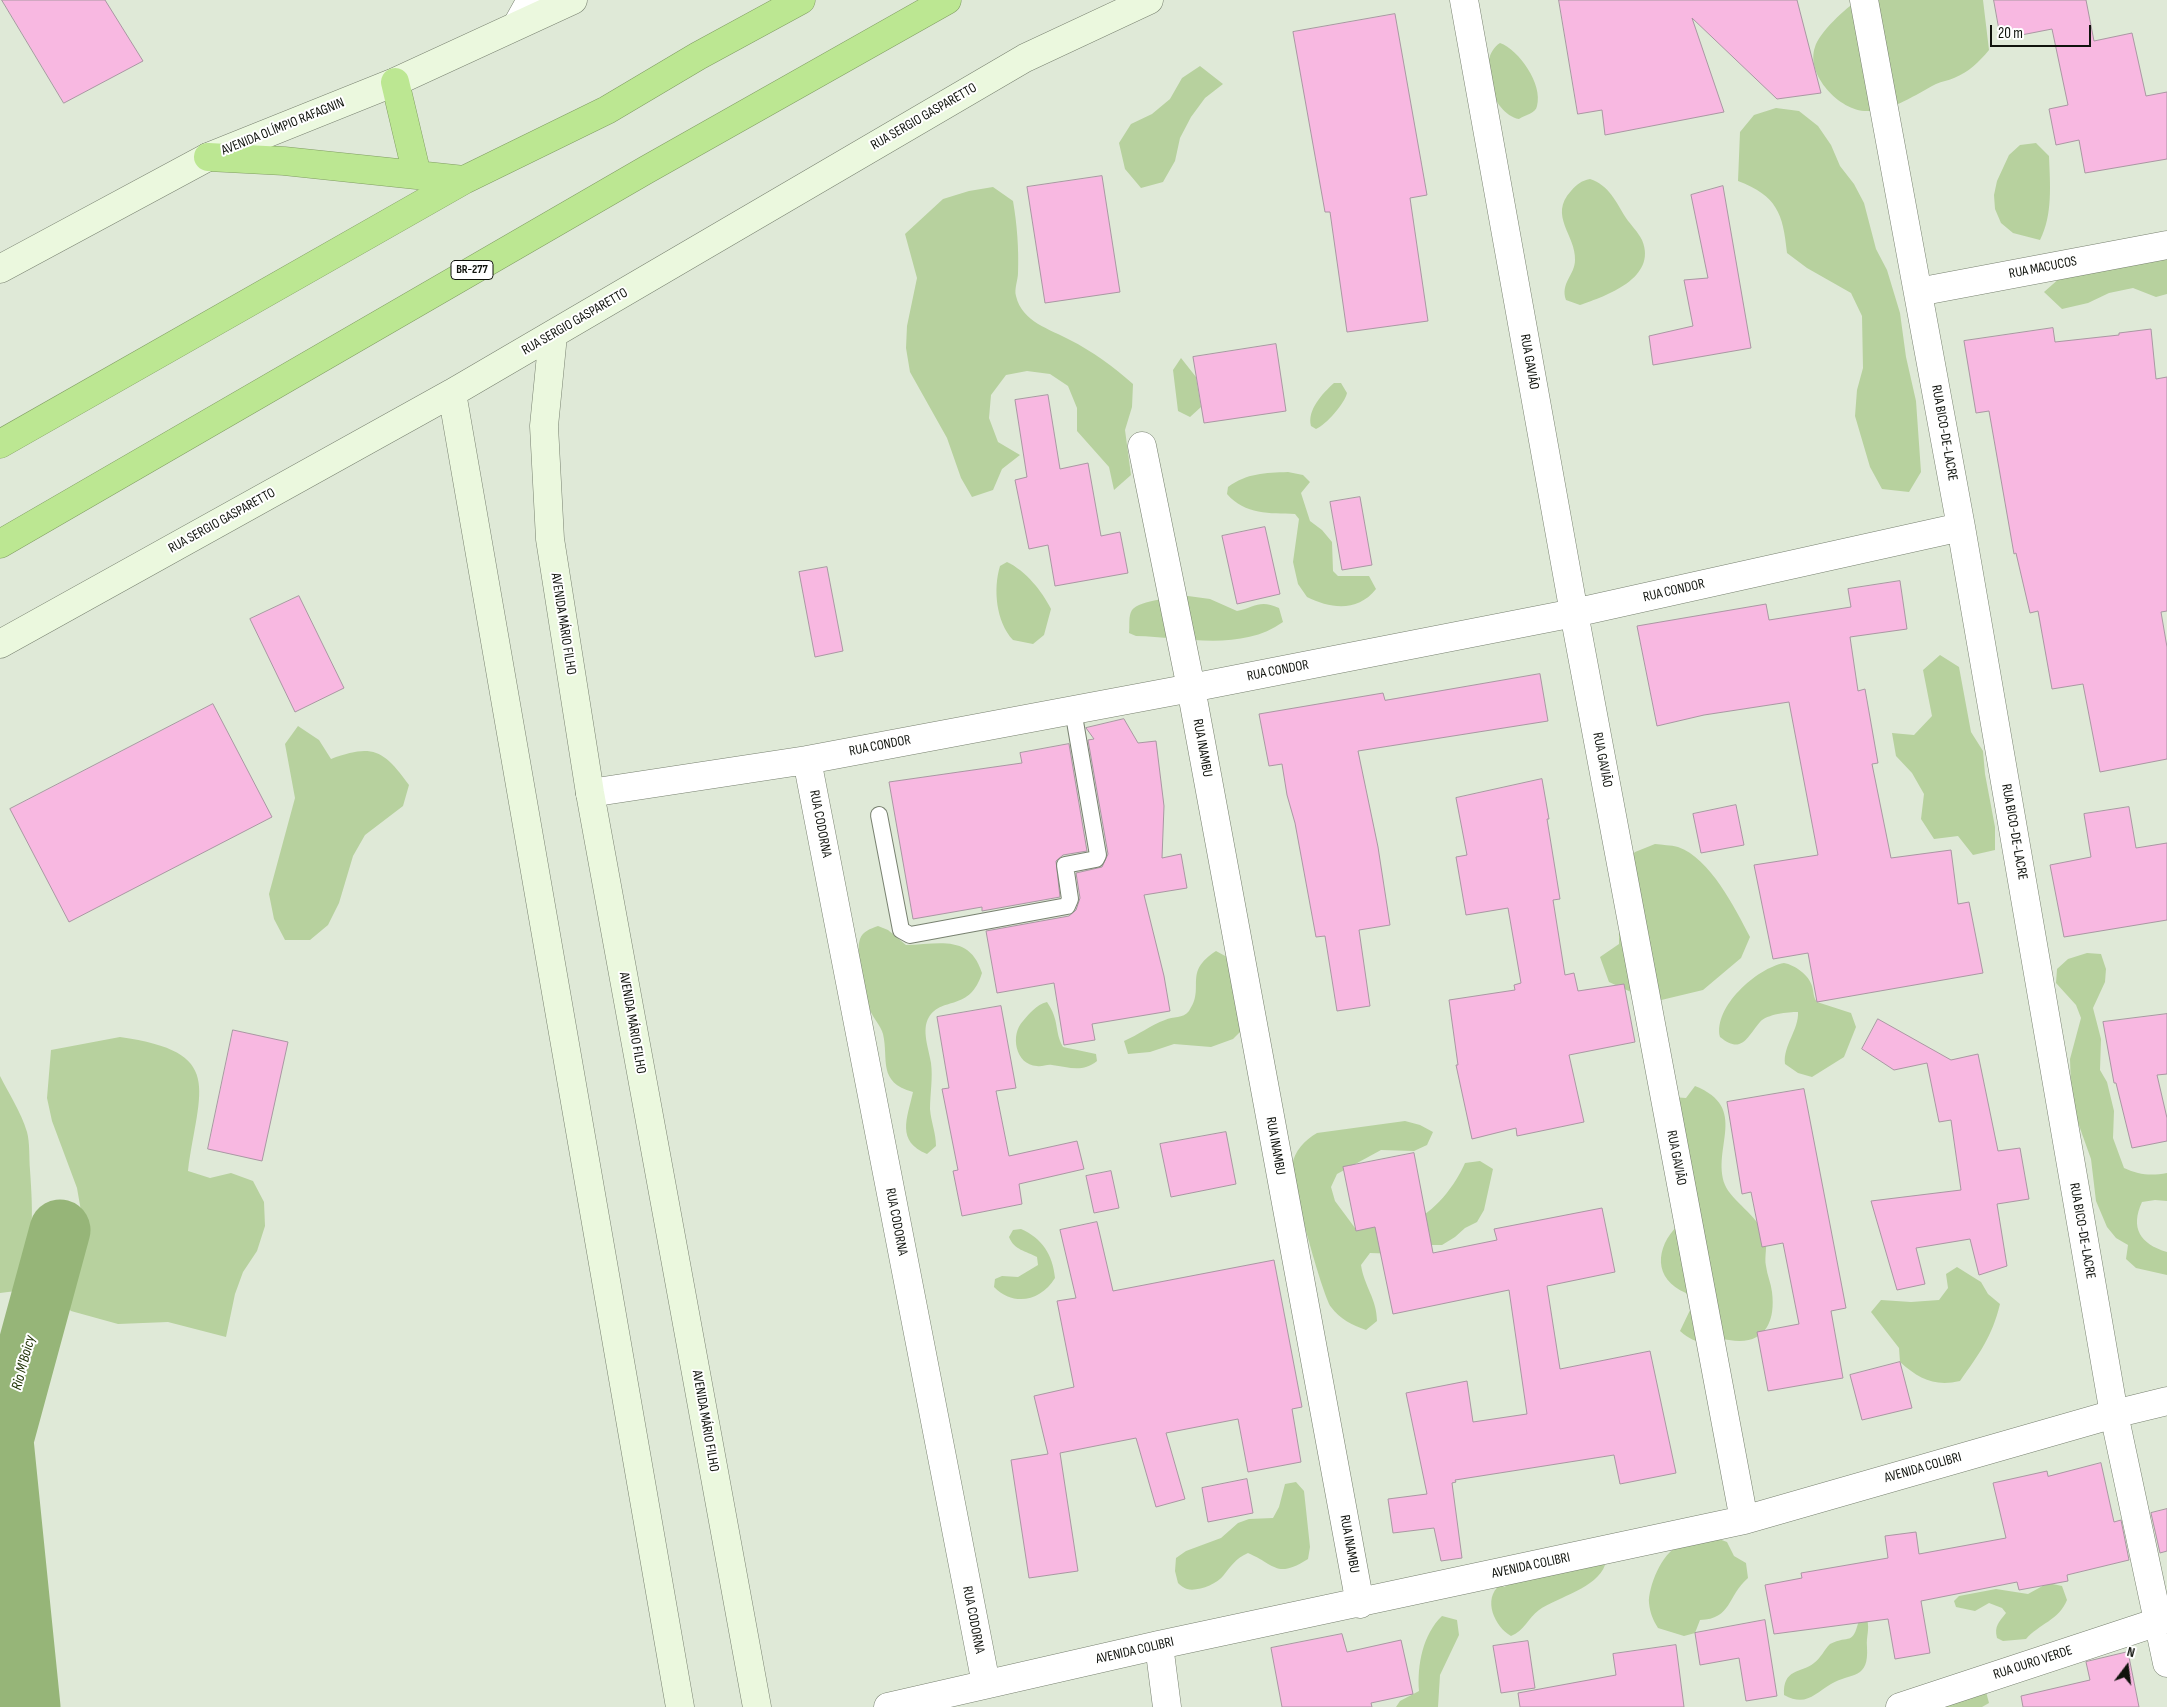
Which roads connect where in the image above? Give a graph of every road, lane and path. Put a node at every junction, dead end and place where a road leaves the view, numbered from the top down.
1 (531, 0) edge
2 (573, 0) edge
3 (801, 0) edge
4 (947, 0) edge
5 (1149, 0) edge
6 (1464, 0) edge
7 (1864, 0) edge
8 (517, 25) junction
9 (395, 82) junction
10 (208, 157) junction
11 (417, 176) junction
12 (464, 180) junction
13 (2167, 245) edge
14 (0, 269) edge
15 (1918, 292) junction
16 (553, 335) junction
17 (452, 393) junction
18 (0, 444) edge
19 (1142, 446) dead end
20 (1961, 527) junction
21 (0, 544) edge
22 (1574, 613) junction
23 (0, 644) edge
24 (1191, 688) junction
25 (1073, 710) junction
26 (807, 760) junction
27 (590, 794) junction
28 (879, 815) dead end
29 (2167, 1402) edge
30 (2114, 1414) junction
31 (1744, 1520) junction
32 (1360, 1604) junction
33 (2162, 1620) edge
34 (1159, 1645) junction
35 (2167, 1664) edge
36 (986, 1684) junction
37 (680, 1707) edge
38 (757, 1707) edge
39 (888, 1707) edge
40 (1167, 1707) edge
41 (1900, 1707) edge

1 - 8 street
2 - 8 main road, AVENIDA OLÍMPIO RAFAGNIN
3 - 12 highway
4 - 21 highway, BR-277
5 - 16 main road, RUA SERGIO GASPARETTO
6 - 22 street, RUA GAVIÃO
7 - 15 street, RUA BICO-DE-LACRE
8 - 9 main road, AVENIDA OLÍMPIO RAFAGNIN
9 - 10 main road, AVENIDA OLÍMPIO RAFAGNIN
9 - 11 highway
10 - 11 highway
10 - 14 main road, AVENIDA OLÍMPIO RAFAGNIN
11 - 12 highway
12 - 18 highway
13 - 15 street, RUA MACUCOS
15 - 20 street, RUA BICO-DE-LACRE
16 - 17 main road, RUA SERGIO GASPARETTO
16 - 27 main road, AVENIDA MÁRIO FILHO
17 - 23 main road, RUA SERGIO GASPARETTO
17 - 37 main road
19 - 24 street, RUA INAMBU
20 - 22 street, RUA CONDOR
20 - 30 street, RUA BICO-DE-LACRE
22 - 24 street, RUA CONDOR
22 - 31 street, RUA GAVIÃO
24 - 25 street, RUA CONDOR
24 - 32 street, RUA INAMBU
25 - 26 street, RUA CONDOR
25 - 28 lane
26 - 27 street, RUA CONDOR
26 - 36 street, RUA CODORNA
27 - 38 main road, AVENIDA MÁRIO FILHO
29 - 30 street, AVENIDA COLIBRI
30 - 31 street, AVENIDA COLIBRI
30 - 33 street, RUA BICO-DE-LACRE
31 - 32 street, AVENIDA COLIBRI
32 - 34 street, AVENIDA COLIBRI
33 - 35 street, RUA BICO-DE-LACRE
33 - 41 street, RUA OURO VERDE
34 - 36 street, AVENIDA COLIBRI
34 - 40 street
36 - 39 street, AVENIDA COLIBRI

